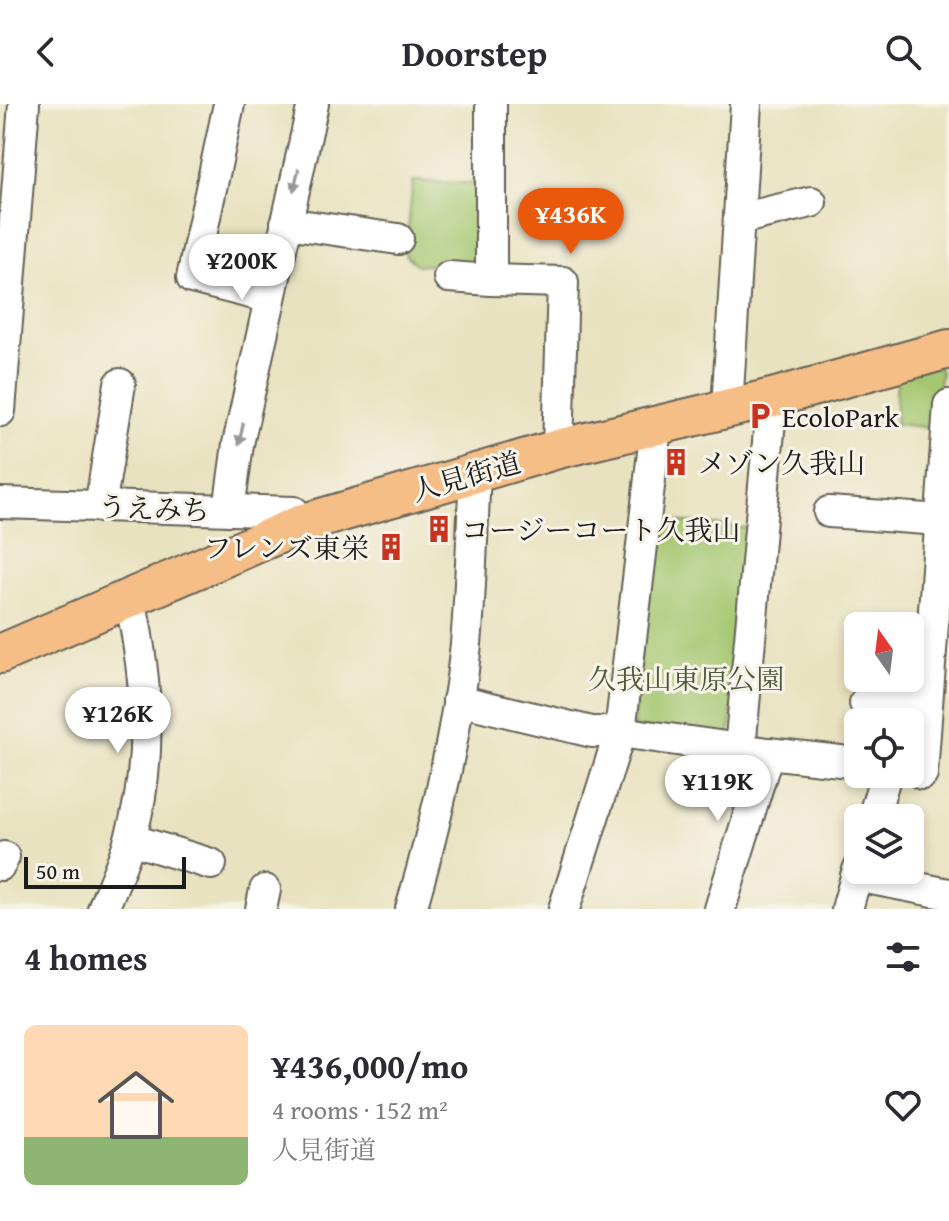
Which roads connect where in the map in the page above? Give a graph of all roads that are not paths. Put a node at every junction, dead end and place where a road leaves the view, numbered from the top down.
1 (24, 104) edge
2 (229, 104) edge
3 (313, 104) edge
4 (491, 104) edge
5 (746, 104) edge
6 (811, 202) dead end
7 (739, 219) junction
8 (286, 223) junction
9 (398, 239) dead end
10 (449, 277) dead end
11 (491, 280) junction
12 (270, 298) junction
13 (949, 349) edge
14 (120, 384) dead end
15 (772, 398) junction
16 (949, 405) edge
17 (727, 408) junction
18 (0, 411) edge
19 (656, 427) junction
20 (558, 449) junction
21 (475, 473) junction
22 (0, 503) edge
23 (100, 507) junction
24 (229, 510) junction
25 (829, 512) dead end
26 (940, 520) junction
27 (304, 523) junction
28 (130, 599) junction
29 (924, 621) edge
30 (0, 654) edge
31 (924, 687) edge
32 (458, 700) junction
33 (865, 703) dead end
34 (926, 708) junction
35 (620, 732) junction
36 (754, 751) junction
37 (844, 761) edge
38 (927, 775) edge
39 (130, 839) junction
40 (211, 864) dead end
41 (854, 884) edge
42 (905, 884) edge
43 (949, 894) edge
44 (103, 909) edge
45 (411, 909) edge
46 (564, 909) edge
47 (720, 909) edge
48 (847, 909) edge

1 - 18 street
2 - 12 street
3 -> 8 street
4 - 11 street
5 - 7 street
6 - 7 street
7 - 17 street
8 - 9 street
8 - 12 street
10 - 11 street
11 - 20 street
12 -> 24 street
13 - 15 main road, 人見街道
14 - 23 street
15 - 17 main road, 人見街道
15 - 36 street
16 - 26 street
17 - 19 main road, 人見街道
19 - 20 main road, 人見街道
19 - 35 street
20 - 21 main road, 人見街道
21 - 27 main road, 人見街道
21 - 32 street
22 - 23 street, うえみち
23 - 24 street, うえみち
24 - 27 street, うえみち
25 - 26 street
26 - 29 street
27 - 28 main road, 人見街道
28 - 30 main road, 人見街道
28 - 39 street
31 - 34 street
32 - 35 street
32 - 45 street
33 - 34 street
34 - 38 street
35 - 36 street
35 - 46 street
36 - 37 street
36 - 47 street
39 - 40 street
39 - 44 street
41 - 48 street
42 - 43 street

